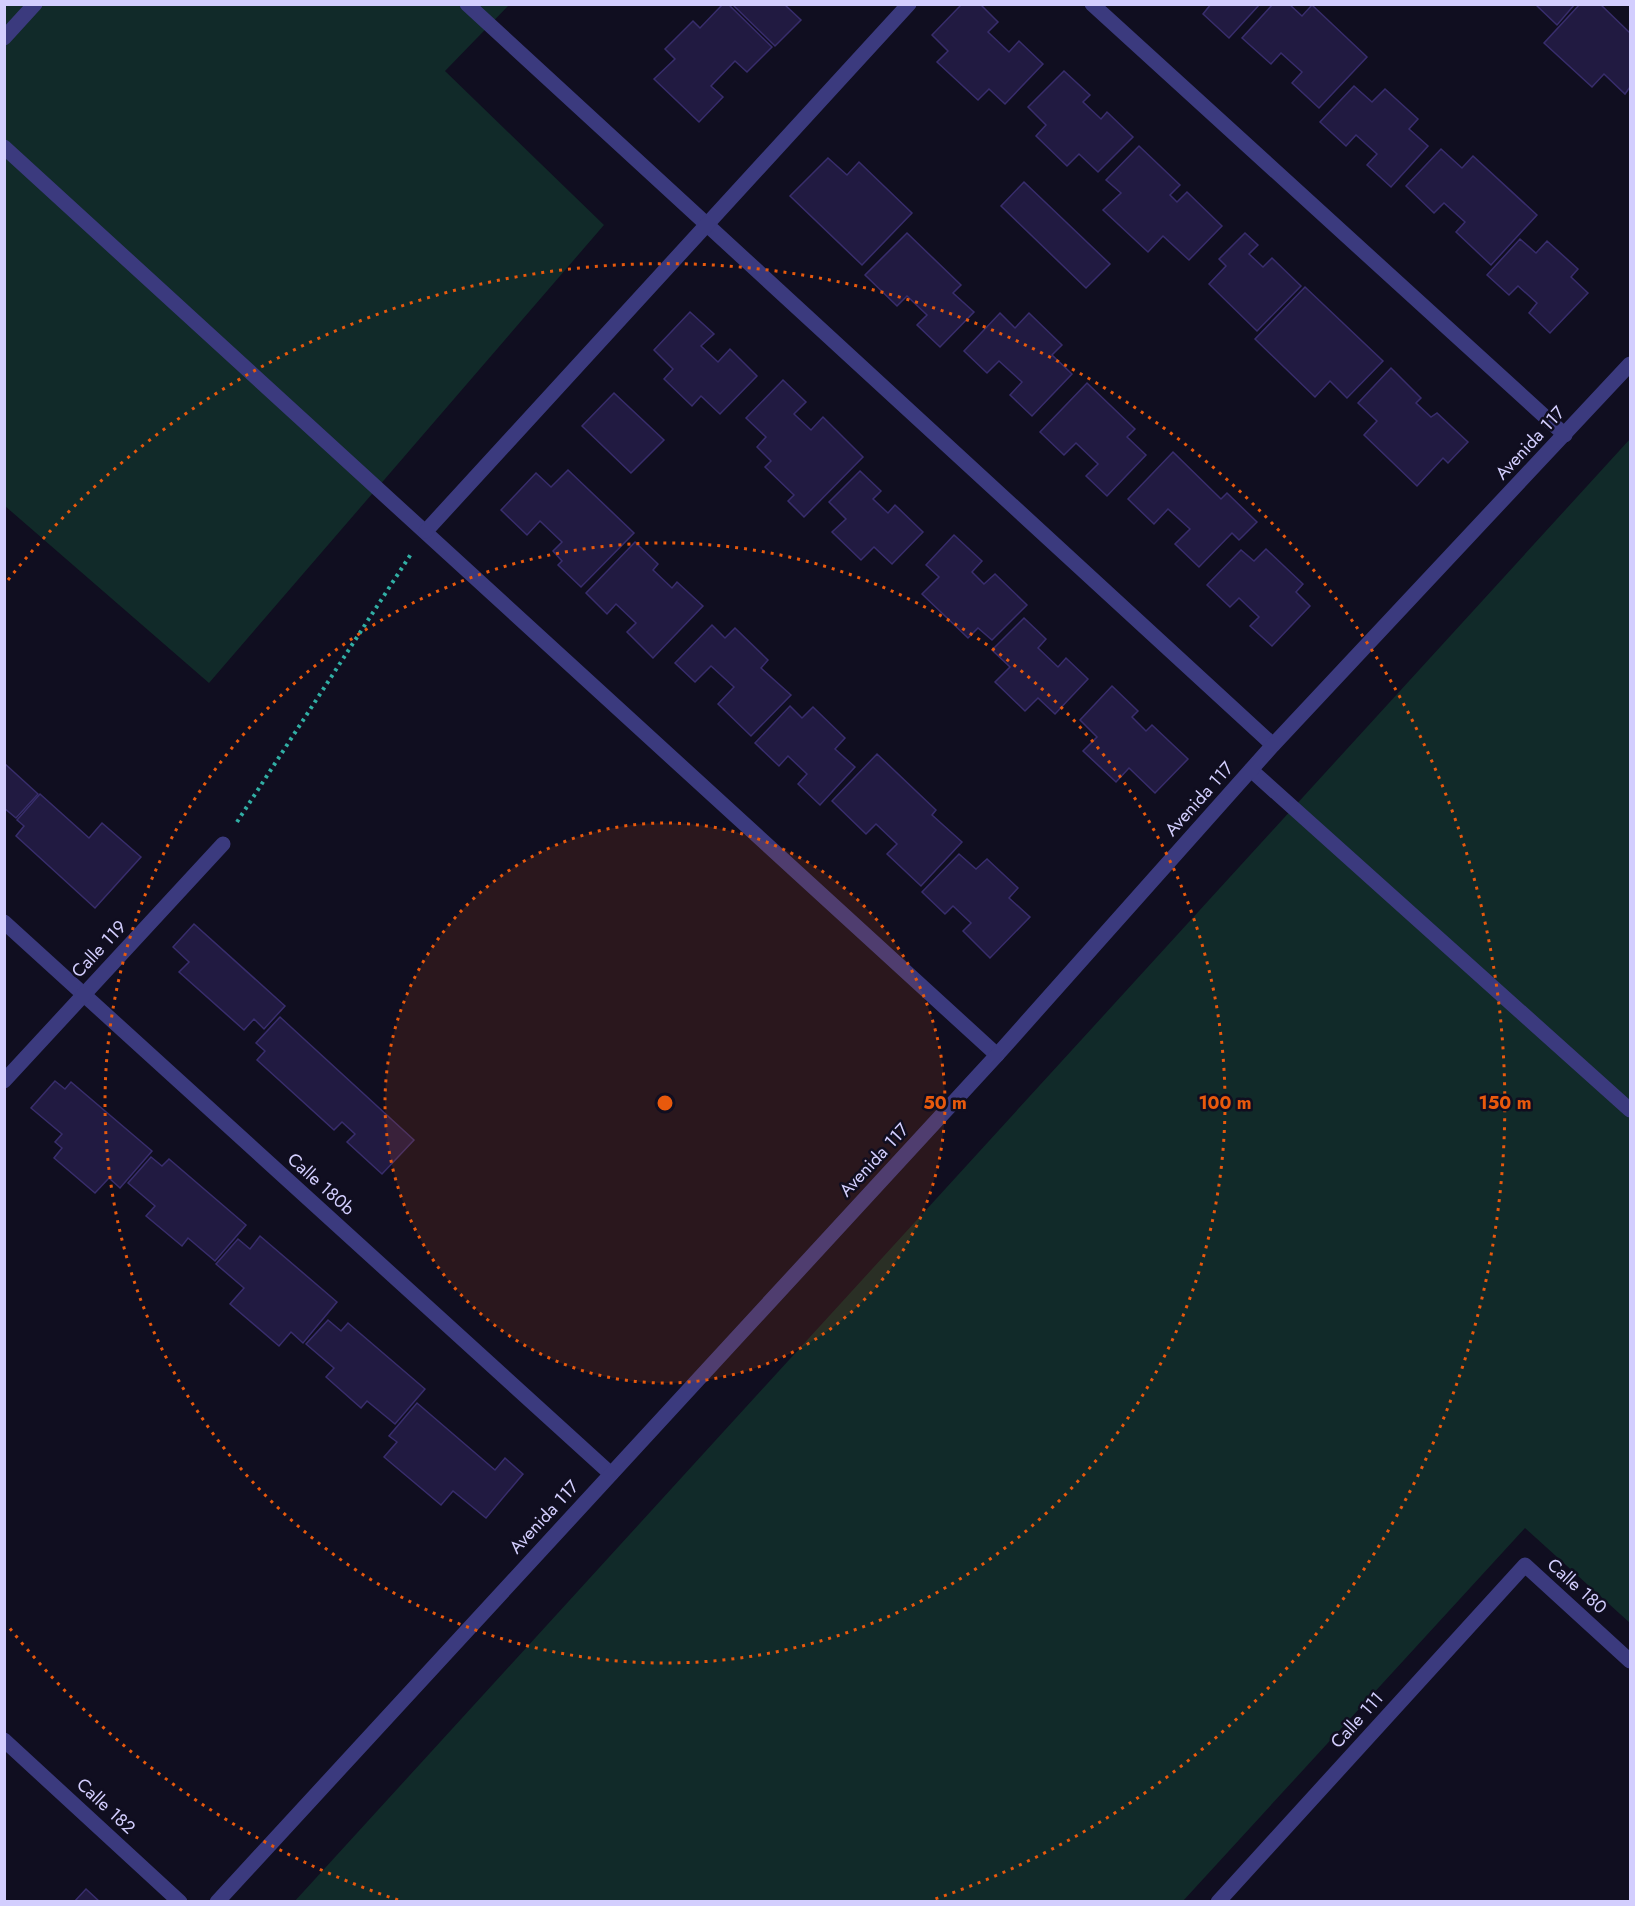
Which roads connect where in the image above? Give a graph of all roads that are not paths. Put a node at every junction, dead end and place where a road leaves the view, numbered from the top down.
1 (35, 4) edge
2 (467, 4) edge
3 (909, 4) edge
4 (1092, 4) edge
5 (4, 38) edge
6 (4, 147) edge
7 (707, 226) junction
8 (1630, 364) edge
9 (1565, 435) junction
10 (426, 531) junction
11 (1273, 745) junction
12 (1251, 770) junction
13 (223, 844) road end
14 (4, 922) edge
15 (84, 994) junction
16 (997, 1055) junction
17 (4, 1081) edge
18 (1630, 1110) edge
19 (611, 1474) junction
20 (1525, 1565) joint
21 (1630, 1661) edge
22 (4, 1740) edge
23 (180, 1902) edge
24 (217, 1902) edge
25 (1218, 1902) edge

1 - 5 street
2 - 7 street
3 - 7 street
4 - 9 street
6 - 10 street
7 - 10 street
7 - 11 street
8 - 9 street, Avenida 117
9 - 11 street, Avenida 117
10 - 16 street
11 - 12 street, Avenida 117
12 - 16 street, Avenida 117
12 - 18 street
13 - 15 street, Calle 119
14 - 15 street, Calle 180b
15 - 17 street, Calle 119
15 - 19 street, Calle 180b
16 - 19 street, Avenida 117
19 - 24 street, Avenida 117
20 - 21 street, Calle 180
20 - 25 street, Calle 111
22 - 23 street, Calle 182

